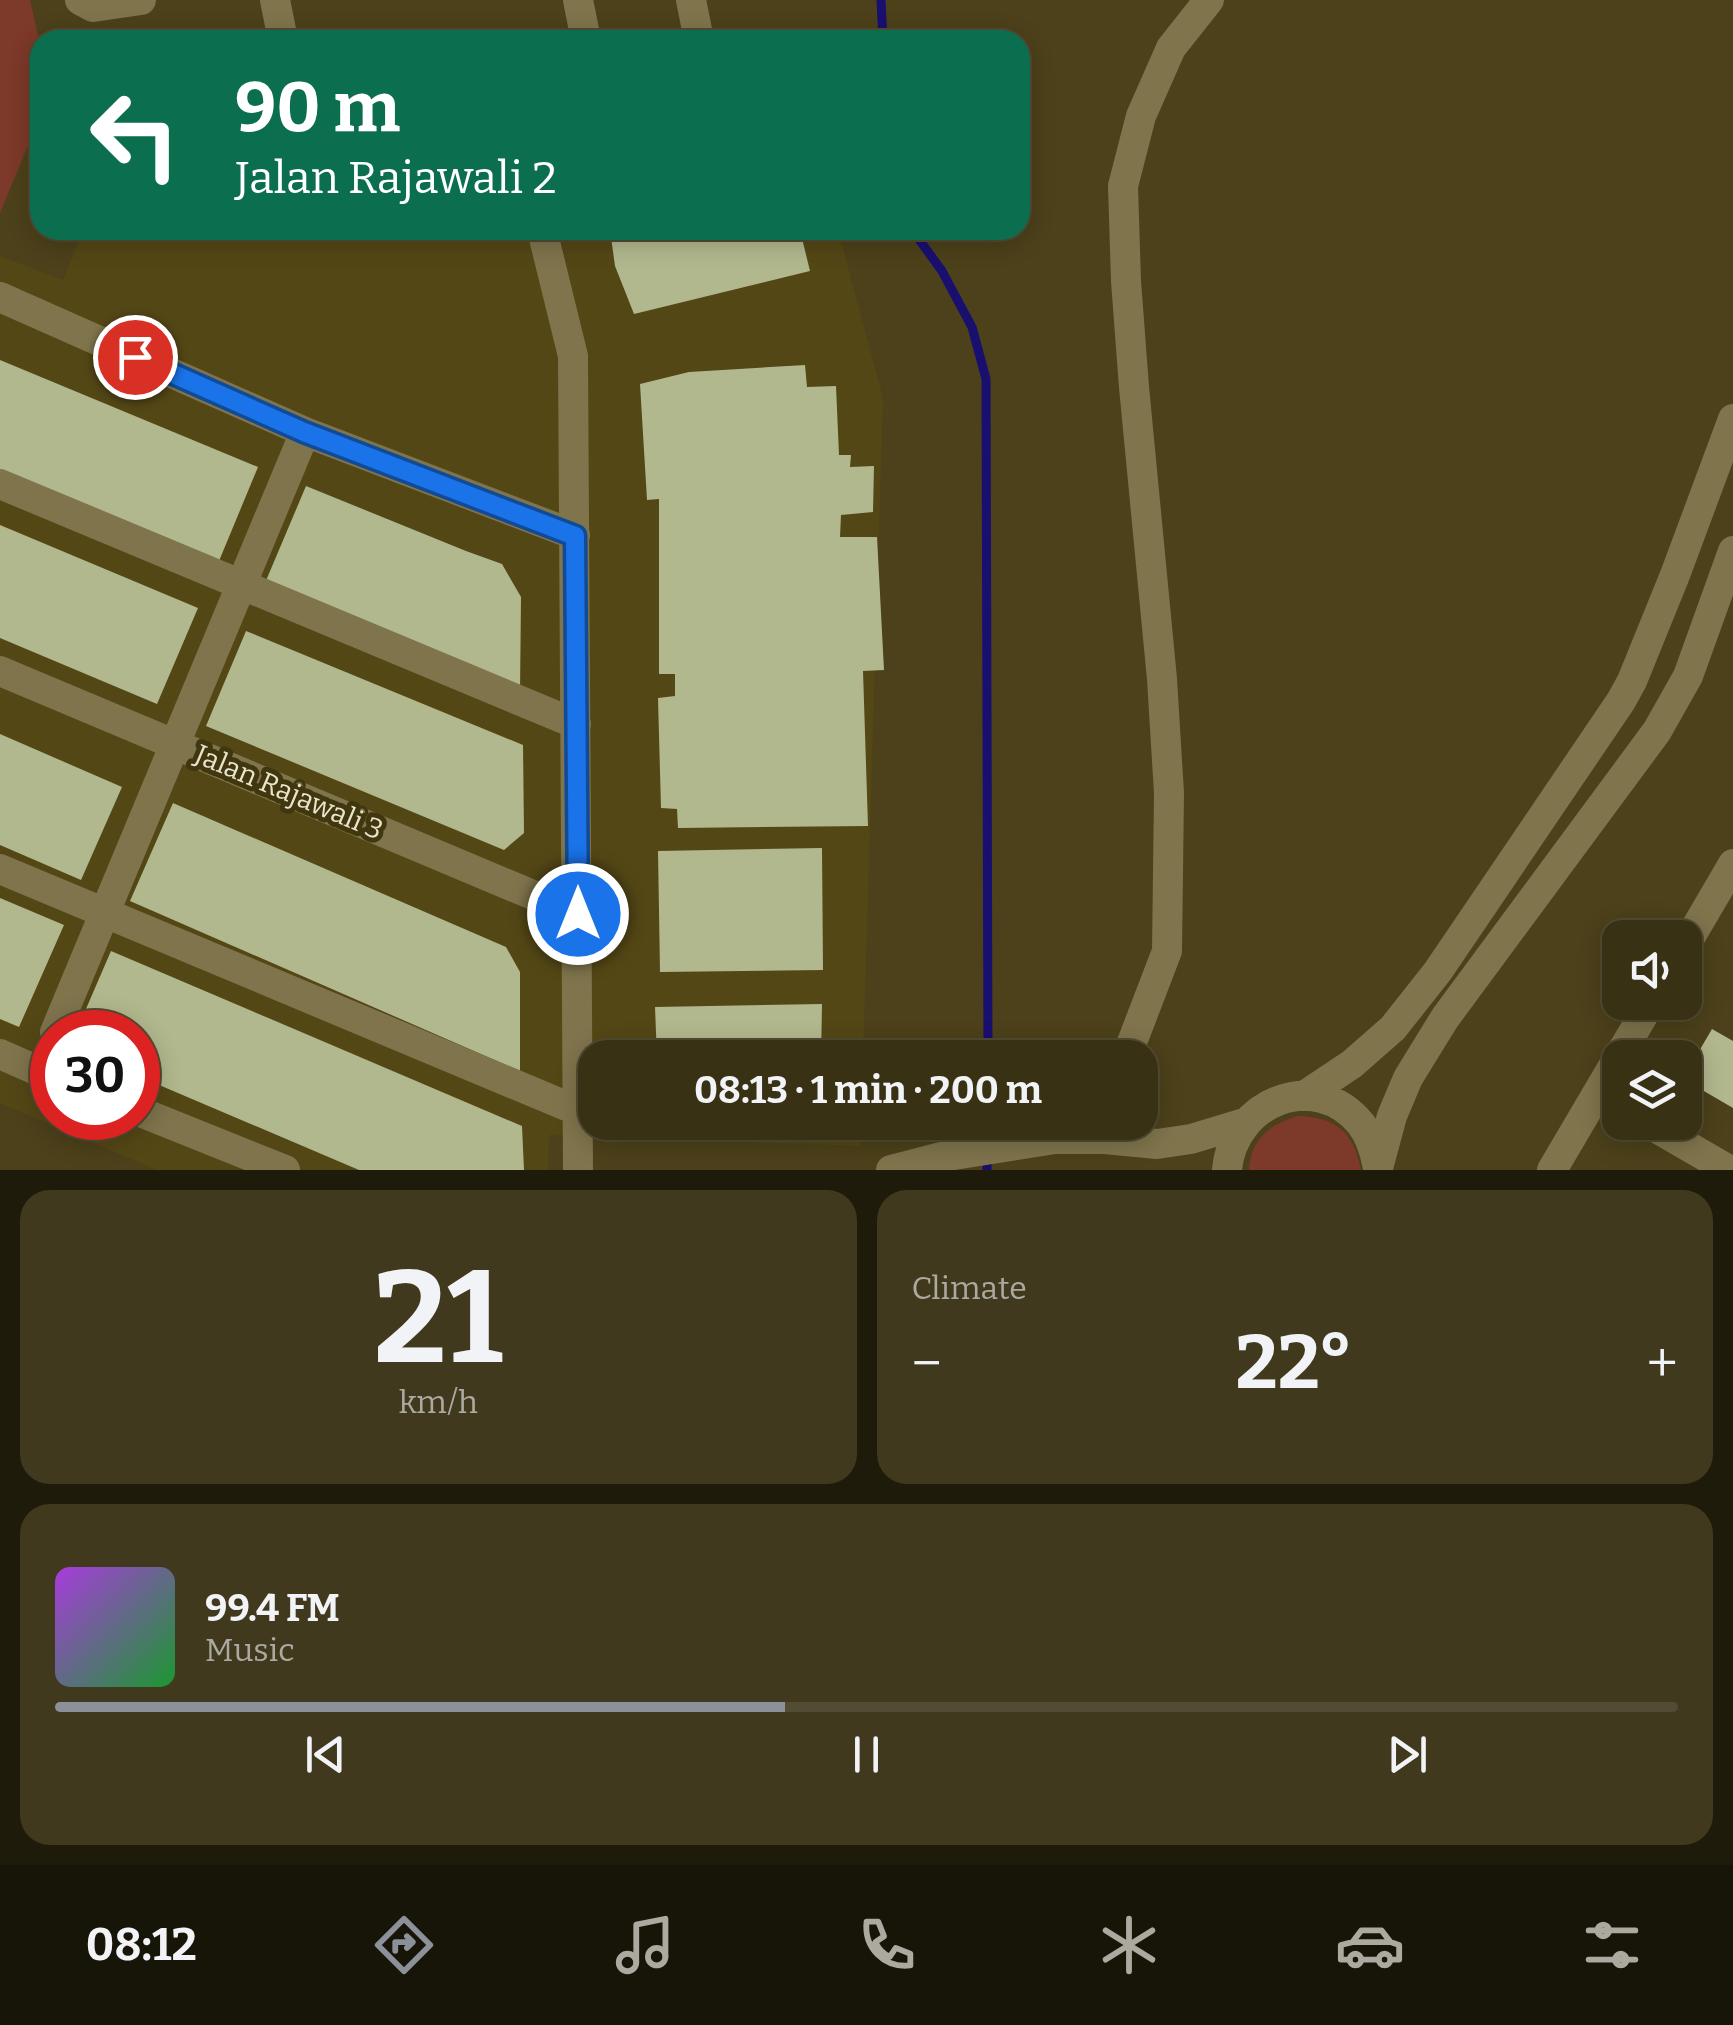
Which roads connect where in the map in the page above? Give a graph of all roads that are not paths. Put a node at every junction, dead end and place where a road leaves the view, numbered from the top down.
1 (80, 0) edge
2 (141, 0) edge
3 (274, 0) edge
4 (578, 0) edge
5 (691, 0) edge
6 (1209, 0) edge
7 (280, 30) edge
8 (584, 30) edge
9 (697, 30) edge
10 (544, 240) edge
11 (0, 297) edge
12 (1733, 418) edge
13 (304, 432) junction
14 (1723, 479) edge
15 (0, 484) edge
16 (575, 536) junction
17 (1733, 551) edge
18 (241, 584) junction
19 (0, 670) edge
20 (576, 724) junction
21 (175, 744) junction
22 (0, 869) edge
23 (1731, 872) edge
24 (104, 913) junction
25 (578, 914) junction
26 (1701, 920) edge
27 (64, 1010) edge
28 (1133, 1040) edge
29 (0, 1054) edge
30 (30, 1067) edge
31 (1304, 1096) junction
32 (1602, 1108) edge
33 (576, 1110) junction
34 (160, 1120) edge
35 (1244, 1122) junction
36 (1047, 1140) edge
37 (1142, 1140) edge
38 (1677, 1140) edge
39 (578, 1155) edge
40 (1378, 1169) edge
41 (285, 1170) edge
42 (605, 1170) edge
43 (891, 1170) edge
44 (1227, 1170) edge
45 (1552, 1170) edge
46 (1729, 1170) edge

1 - 2 street
3 - 7 street
4 - 8 street
5 - 9 street
6 - 28 street
10 - 16 street
11 - 13 street
12 - 14 street
13 - 16 street
13 - 18 street
14 - 31 street
15 - 18 street
16 - 20 street
17 - 40 street
18 - 20 street
18 - 21 street
19 - 21 street, Jalan Rajawali 3
20 - 25 street
21 - 24 street
21 - 25 street, Jalan Rajawali 3
22 - 24 street
23 - 26 street
24 - 27 street
24 - 33 street
25 - 33 street
29 - 30 street
31 - 35 street
31 - 40 street
32 - 45 street
33 - 39 street
34 - 41 street
35 - 37 street
35 - 44 street
36 - 43 street
38 - 46 street
39 - 42 street

